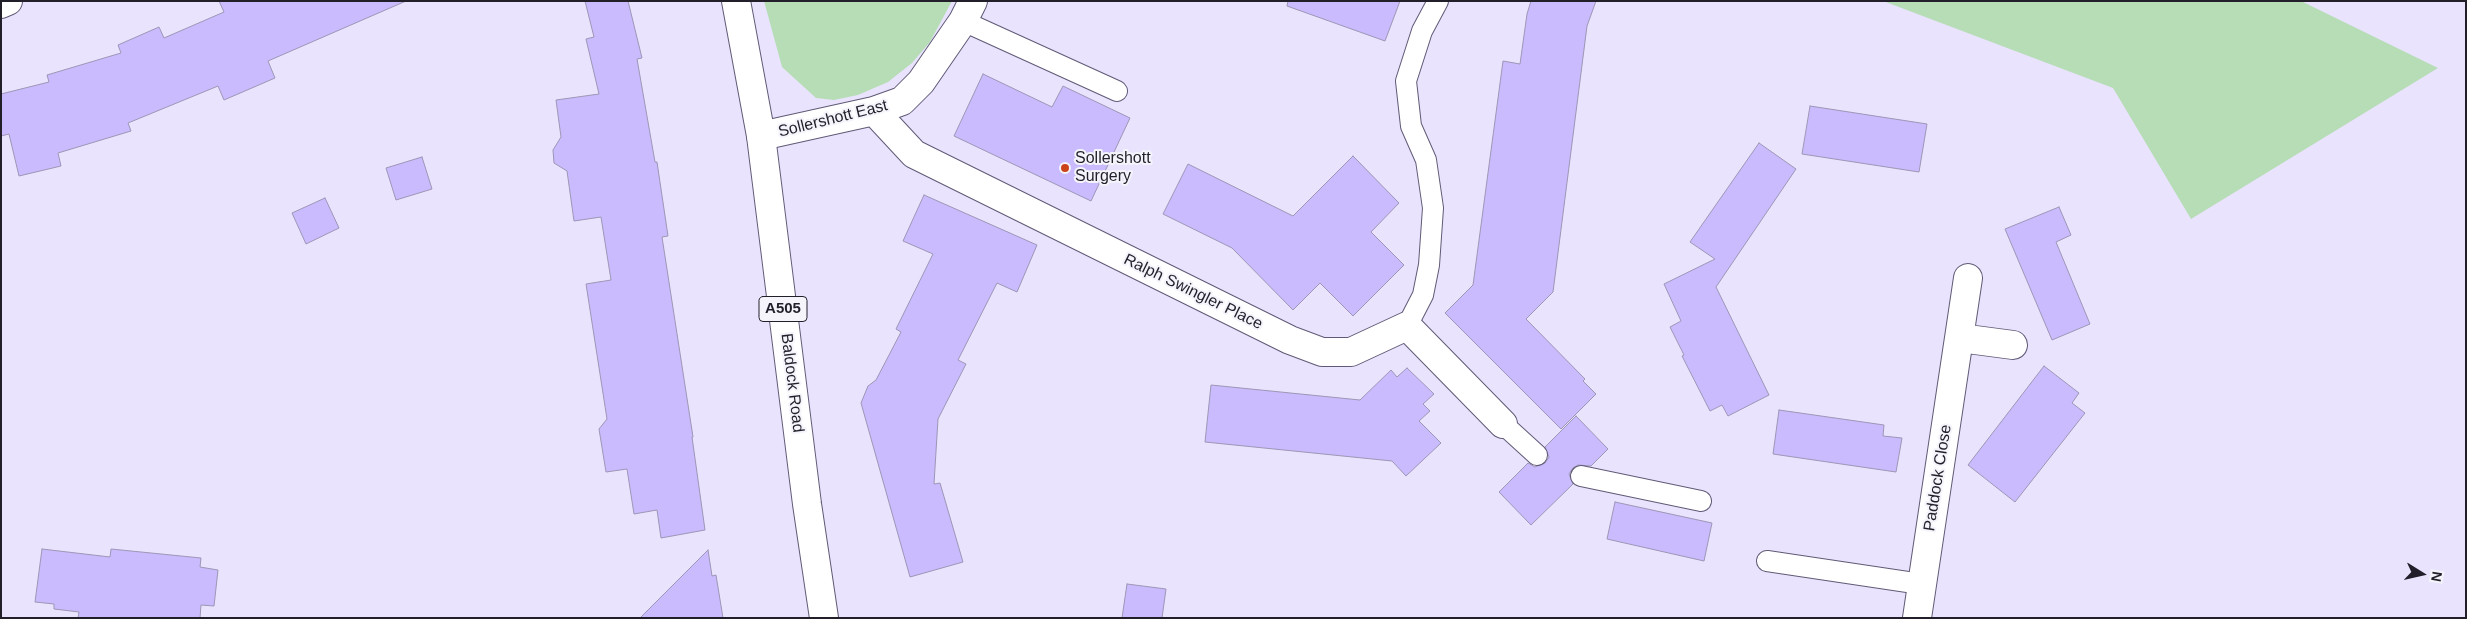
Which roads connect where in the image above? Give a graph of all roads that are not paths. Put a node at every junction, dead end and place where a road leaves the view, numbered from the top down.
1 (8, 1) edge
2 (736, 1) edge
3 (1438, 1) edge
4 (1, 4) edge
5 (968, 11) edge
6 (1117, 90) dead end
7 (874, 111) junction
8 (761, 136) junction
9 (1968, 278) dead end
10 (1407, 326) junction
11 (1960, 338) junction
12 (2013, 345) dead end
13 (1503, 424) joint
14 (1537, 455) dead end
15 (1581, 476) dead end
16 (1701, 502) dead end
17 (1766, 561) dead end
18 (1921, 584) junction
19 (824, 618) edge
20 (1916, 618) edge

1 - 4 street
2 - 8 street, Baldock Road / A505
3 - 10 lane
5 - 6 lane
5 - 7 street, Sollershott East
7 - 8 street, Sollershott East
7 - 10 street, Ralph Swingler Place
8 - 19 street, Baldock Road / A505
9 - 11 street, Paddock Close
10 - 13 street
11 - 12 street
11 - 18 street, Paddock Close
13 - 14 lane
15 - 16 lane
17 - 18 lane
18 - 20 street, Paddock Close

